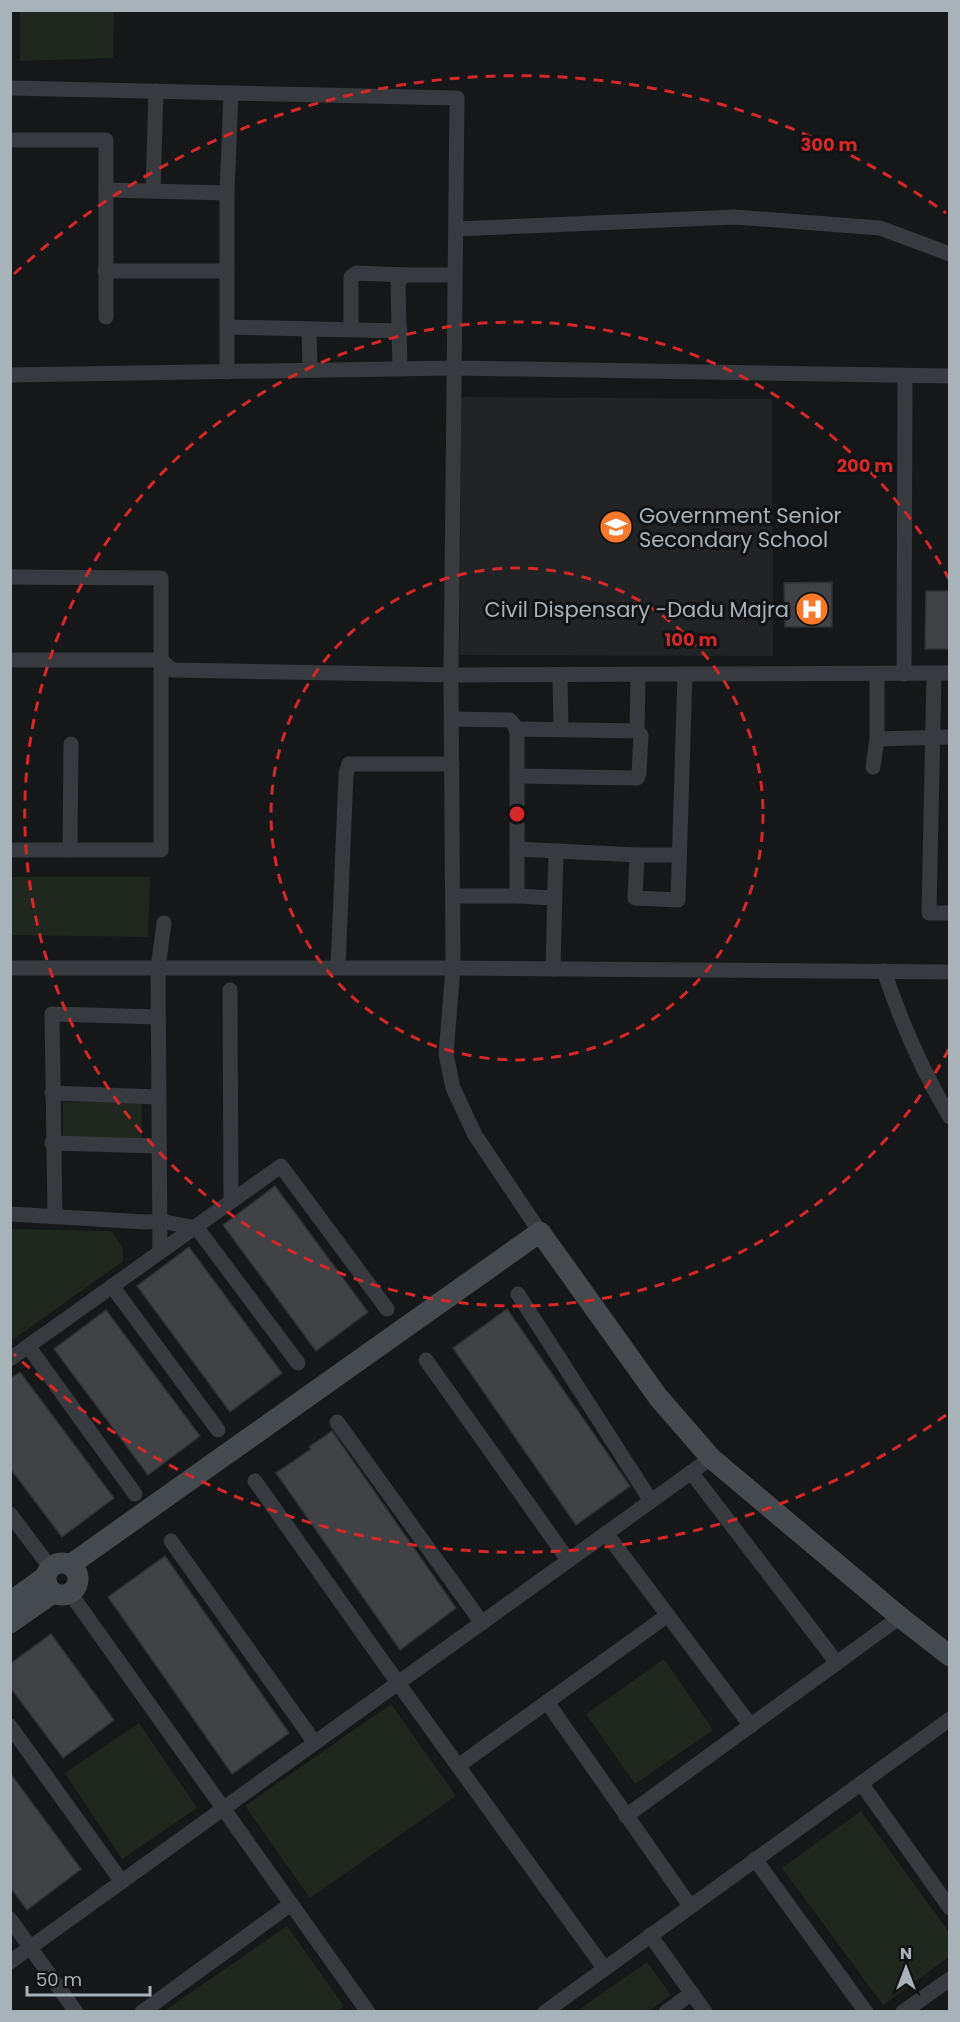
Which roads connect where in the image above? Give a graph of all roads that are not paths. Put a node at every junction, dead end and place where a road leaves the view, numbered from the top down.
1 (10, 88) edge
2 (156, 92) junction
3 (231, 93) junction
4 (10, 140) edge
5 (106, 190) junction
6 (153, 191) junction
7 (227, 193) junction
8 (456, 229) junction
9 (950, 254) edge
10 (105, 271) junction
11 (227, 271) junction
12 (406, 275) junction
13 (455, 275) junction
14 (106, 317) dead end
15 (227, 327) junction
16 (309, 329) junction
17 (351, 329) junction
18 (400, 331) junction
19 (454, 368) junction
20 (400, 369) junction
21 (310, 370) junction
22 (227, 372) junction
23 (10, 375) edge
24 (905, 376) junction
25 (950, 376) edge
26 (10, 577) edge
27 (10, 660) edge
28 (161, 660) junction
29 (685, 674) junction
30 (877, 674) junction
31 (904, 674) junction
32 (942, 674) edge
33 (451, 675) junction
34 (560, 675) junction
35 (638, 675) junction
36 (452, 719) junction
37 (516, 729) junction
38 (561, 729) junction
39 (637, 731) junction
40 (950, 737) edge
41 (933, 738) junction
42 (877, 739) junction
43 (71, 744) dead end
44 (452, 765) junction
45 (873, 767) dead end
46 (517, 776) junction
47 (517, 849) junction
48 (10, 850) edge
49 (70, 850) junction
50 (556, 851) junction
51 (637, 855) junction
52 (680, 855) junction
53 (453, 896) junction
54 (517, 896) junction
55 (554, 898) junction
56 (950, 913) edge
57 (164, 923) dead end
58 (10, 968) edge
59 (158, 968) junction
60 (338, 968) junction
61 (453, 968) junction
62 (554, 969) junction
63 (885, 971) junction
64 (950, 972) edge
65 (230, 990) dead end
66 (158, 1017) junction
67 (52, 1093) junction
68 (158, 1097) junction
69 (950, 1117) edge
70 (52, 1143) junction
71 (158, 1146) junction
72 (231, 1201) junction
73 (10, 1214) edge
74 (55, 1216) junction
75 (160, 1221) junction
76 (197, 1228) junction
77 (540, 1232) junction
78 (160, 1251) junction
79 (112, 1286) junction
80 (518, 1294) dead end
81 (387, 1309) dead end
82 (28, 1346) junction
83 (10, 1359) edge
84 (426, 1359) dead end
85 (298, 1362) dead end
86 (337, 1422) dead end
87 (218, 1430) dead end
88 (711, 1458) junction
89 (691, 1472) junction
90 (255, 1481) dead end
91 (135, 1494) dead end
92 (651, 1501) junction
93 (10, 1514) edge
94 (606, 1533) junction
95 (171, 1540) dead end
96 (568, 1560) junction
97 (58, 1579) junction
98 (10, 1602) edge
99 (668, 1615) junction
100 (900, 1617) junction
101 (10, 1623) edge
102 (482, 1623) junction
103 (950, 1656) edge
104 (837, 1663) junction
105 (398, 1683) junction
106 (547, 1702) junction
107 (950, 1719) edge
108 (10, 1726) edge
109 (751, 1726) junction
110 (315, 1743) junction
111 (458, 1766) junction
112 (861, 1783) junction
113 (224, 1808) junction
114 (626, 1816) junction
115 (755, 1859) junction
116 (122, 1881) junction
117 (291, 1904) junction
118 (690, 1906) junction
119 (950, 1908) edge
120 (10, 1919) edge
121 (650, 1935) junction
122 (30, 1947) junction
123 (10, 1962) edge
124 (604, 1968) junction
125 (950, 1979) edge
126 (692, 1993) junction
127 (364, 2010) edge
128 (76, 2012) edge
129 (142, 2012) edge
130 (545, 2012) edge
131 (666, 2012) edge
132 (705, 2012) edge
133 (866, 2012) edge
134 (903, 2012) edge

1 - 2 street
2 - 3 street
2 - 6 street
3 - 7 street
3 - 8 street
4 - 5 street
5 - 6 street
5 - 10 street
6 - 7 street
7 - 11 street
8 - 9 street
8 - 13 street
10 - 11 street
10 - 14 street
11 - 15 street
12 - 13 street
12 - 17 street
12 - 18 street
13 - 19 street
15 - 16 street
15 - 22 street
16 - 17 street
16 - 21 street
17 - 18 street
18 - 20 street
19 - 20 street
19 - 24 street
19 - 33 street
20 - 21 street
21 - 22 street
22 - 23 street
24 - 25 street
24 - 31 street
26 - 28 street
27 - 28 street
28 - 33 street
28 - 49 street
29 - 30 street
29 - 35 street
29 - 52 street
30 - 31 street
30 - 42 street
31 - 32 street
32 - 41 street
33 - 34 street
33 - 36 street
34 - 35 street
34 - 38 street
35 - 39 street
36 - 37 street
36 - 44 street
37 - 38 street
37 - 46 street
38 - 39 street
39 - 46 street
40 - 41 street
41 - 42 street
41 - 56 street
42 - 45 street
43 - 49 street
44 - 53 street
44 - 60 street
46 - 47 street
47 - 50 street
47 - 54 street
48 - 49 street
50 - 51 street
50 - 55 street
51 - 52 street
51 - 52 street
53 - 54 street
53 - 61 street
54 - 55 street
55 - 62 street
57 - 59 street
58 - 59 street
59 - 60 street
59 - 66 street
60 - 61 street
61 - 62 street
61 - 77 street
62 - 63 street
63 - 64 street
63 - 69 street
65 - 72 street
66 - 67 street
66 - 68 street
67 - 68 street
67 - 70 street
68 - 71 street
70 - 71 street
70 - 74 street
71 - 75 street
72 - 76 street
72 - 81 street
73 - 74 street
74 - 75 street
75 - 76 street
75 - 78 street
76 - 78 street
76 - 85 street
77 - 88 street
77 - 97 street
78 - 79 street
79 - 82 street
79 - 87 street
80 - 92 street
82 - 83 street
82 - 91 street
84 - 96 street
86 - 102 street
88 - 89 street
88 - 100 street
89 - 92 street
89 - 104 street
90 - 105 street
92 - 94 street
93 - 97 street
94 - 96 street
94 - 99 street
95 - 110 street
96 - 102 street
97 - 98 street
97 - 101 street
97 - 113 street
99 - 106 street
99 - 109 street
100 - 103 street
100 - 104 street
102 - 105 street
104 - 109 street
105 - 110 street
105 - 111 street
106 - 111 street
106 - 114 street
107 - 112 street
108 - 116 street
109 - 114 street
110 - 113 street
111 - 124 street
112 - 115 street
112 - 119 street
113 - 116 street
113 - 117 street
114 - 118 street
115 - 118 street
115 - 133 street
116 - 122 street
117 - 127 street
117 - 129 street
118 - 121 street
120 - 122 street
121 - 124 street
121 - 126 street
122 - 123 street
122 - 128 street
124 - 130 street
125 - 134 street
126 - 131 street
126 - 132 street

